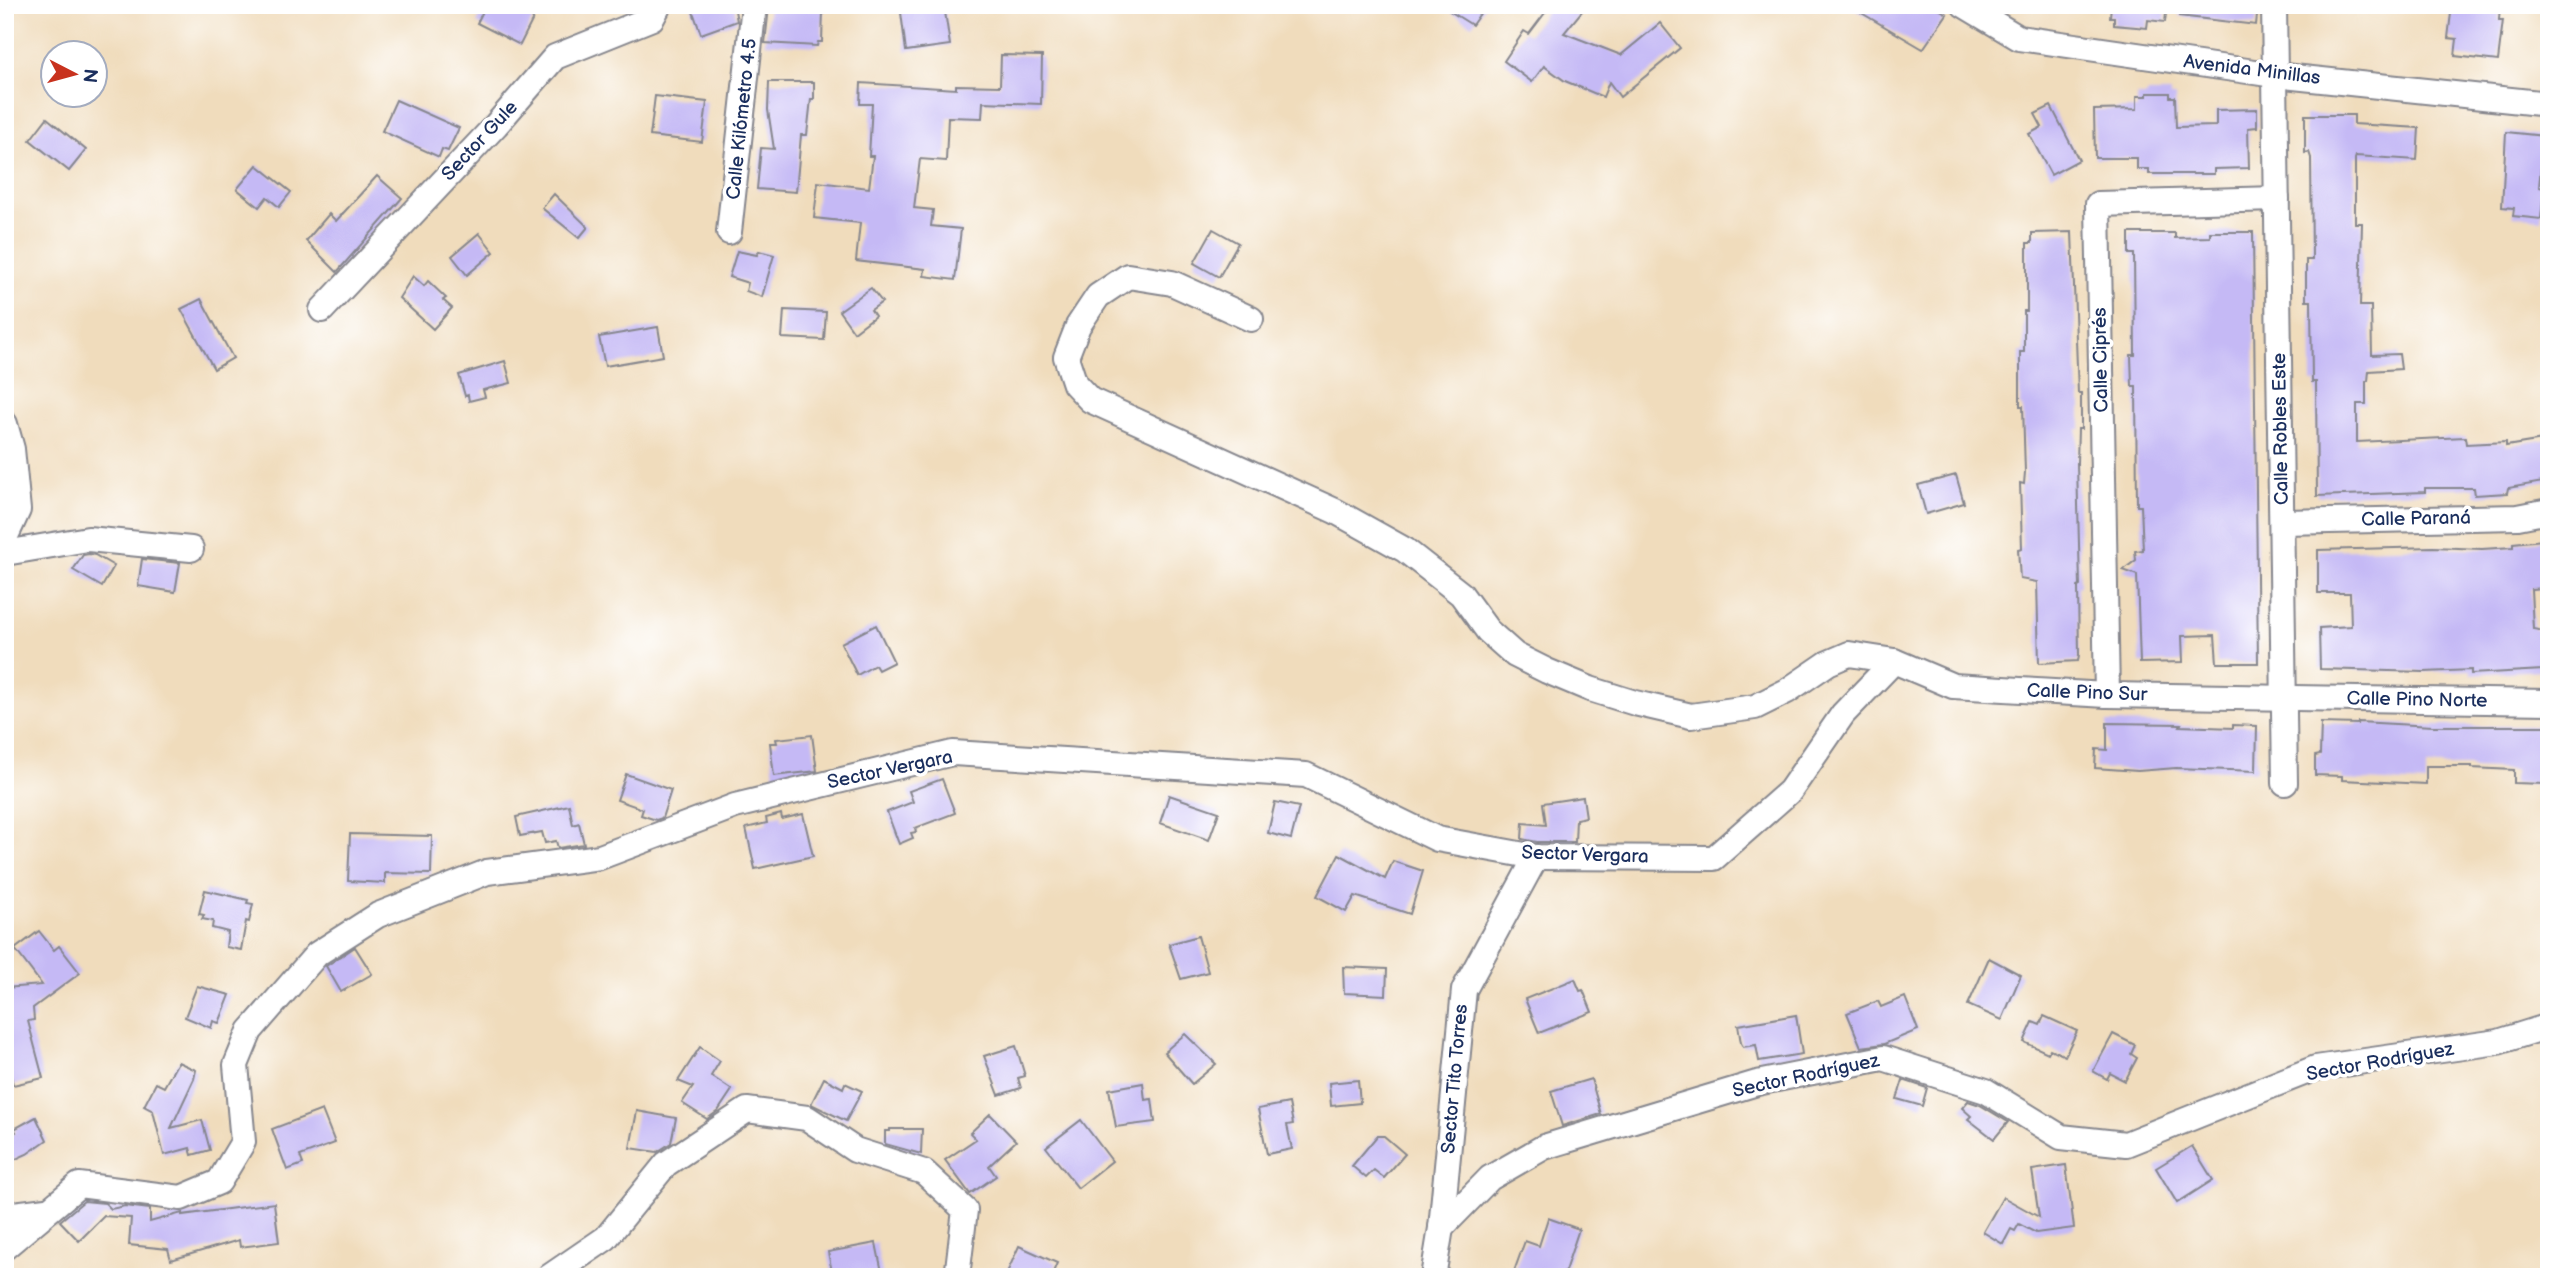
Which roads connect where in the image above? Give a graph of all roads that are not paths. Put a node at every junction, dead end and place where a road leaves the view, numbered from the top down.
1 (659, 5) edge
2 (754, 5) edge
3 (1964, 5) edge
4 (2274, 5) edge
5 (2275, 75) junction
6 (2549, 104) edge
7 (2277, 199) junction
8 (729, 232) dead end
9 (322, 310) dead end
10 (1251, 318) dead end
11 (5, 424) edge
12 (2549, 511) edge
13 (2283, 522) junction
14 (5, 538) edge
15 (191, 549) dead end
16 (5, 553) edge
17 (1894, 662) junction
18 (2106, 695) junction
19 (2284, 698) junction
20 (2549, 702) edge
21 (2286, 783) dead end
22 (1536, 857) junction
23 (2549, 1026) edge
24 (46, 1210) junction
25 (5, 1215) edge
26 (1441, 1228) junction
27 (5, 1247) edge
28 (550, 1277) edge
29 (957, 1277) edge
30 (1433, 1277) edge

1 - 9 street, Sector Gule
2 - 8 street, Calle Kilómetro 4.5
3 - 5 street, Avenida Minillas
4 - 5 street, Calle Robles Este
5 - 6 street, Avenida Minillas
5 - 7 street, Calle Robles Este
7 - 13 street, Calle Robles Este
7 - 18 street, Calle Ciprés
10 - 17 street, Calle Pino Sur
11 - 14 street
12 - 13 street, Calle Paraná
13 - 19 street, Calle Robles Este
15 - 16 street
17 - 18 street, Calle Pino Sur
17 - 22 street, Sector Vergara
18 - 19 street, Calle Pino Sur
19 - 20 street, Calle Pino Norte
19 - 21 street, Calle Robles Este
22 - 24 street, Sector Vergara
22 - 26 street, Sector Tito Torres
23 - 26 street, Sector Rodríguez
24 - 25 street
24 - 27 street, Sector Vergara
26 - 30 street, Sector Tito Torres
28 - 29 street

